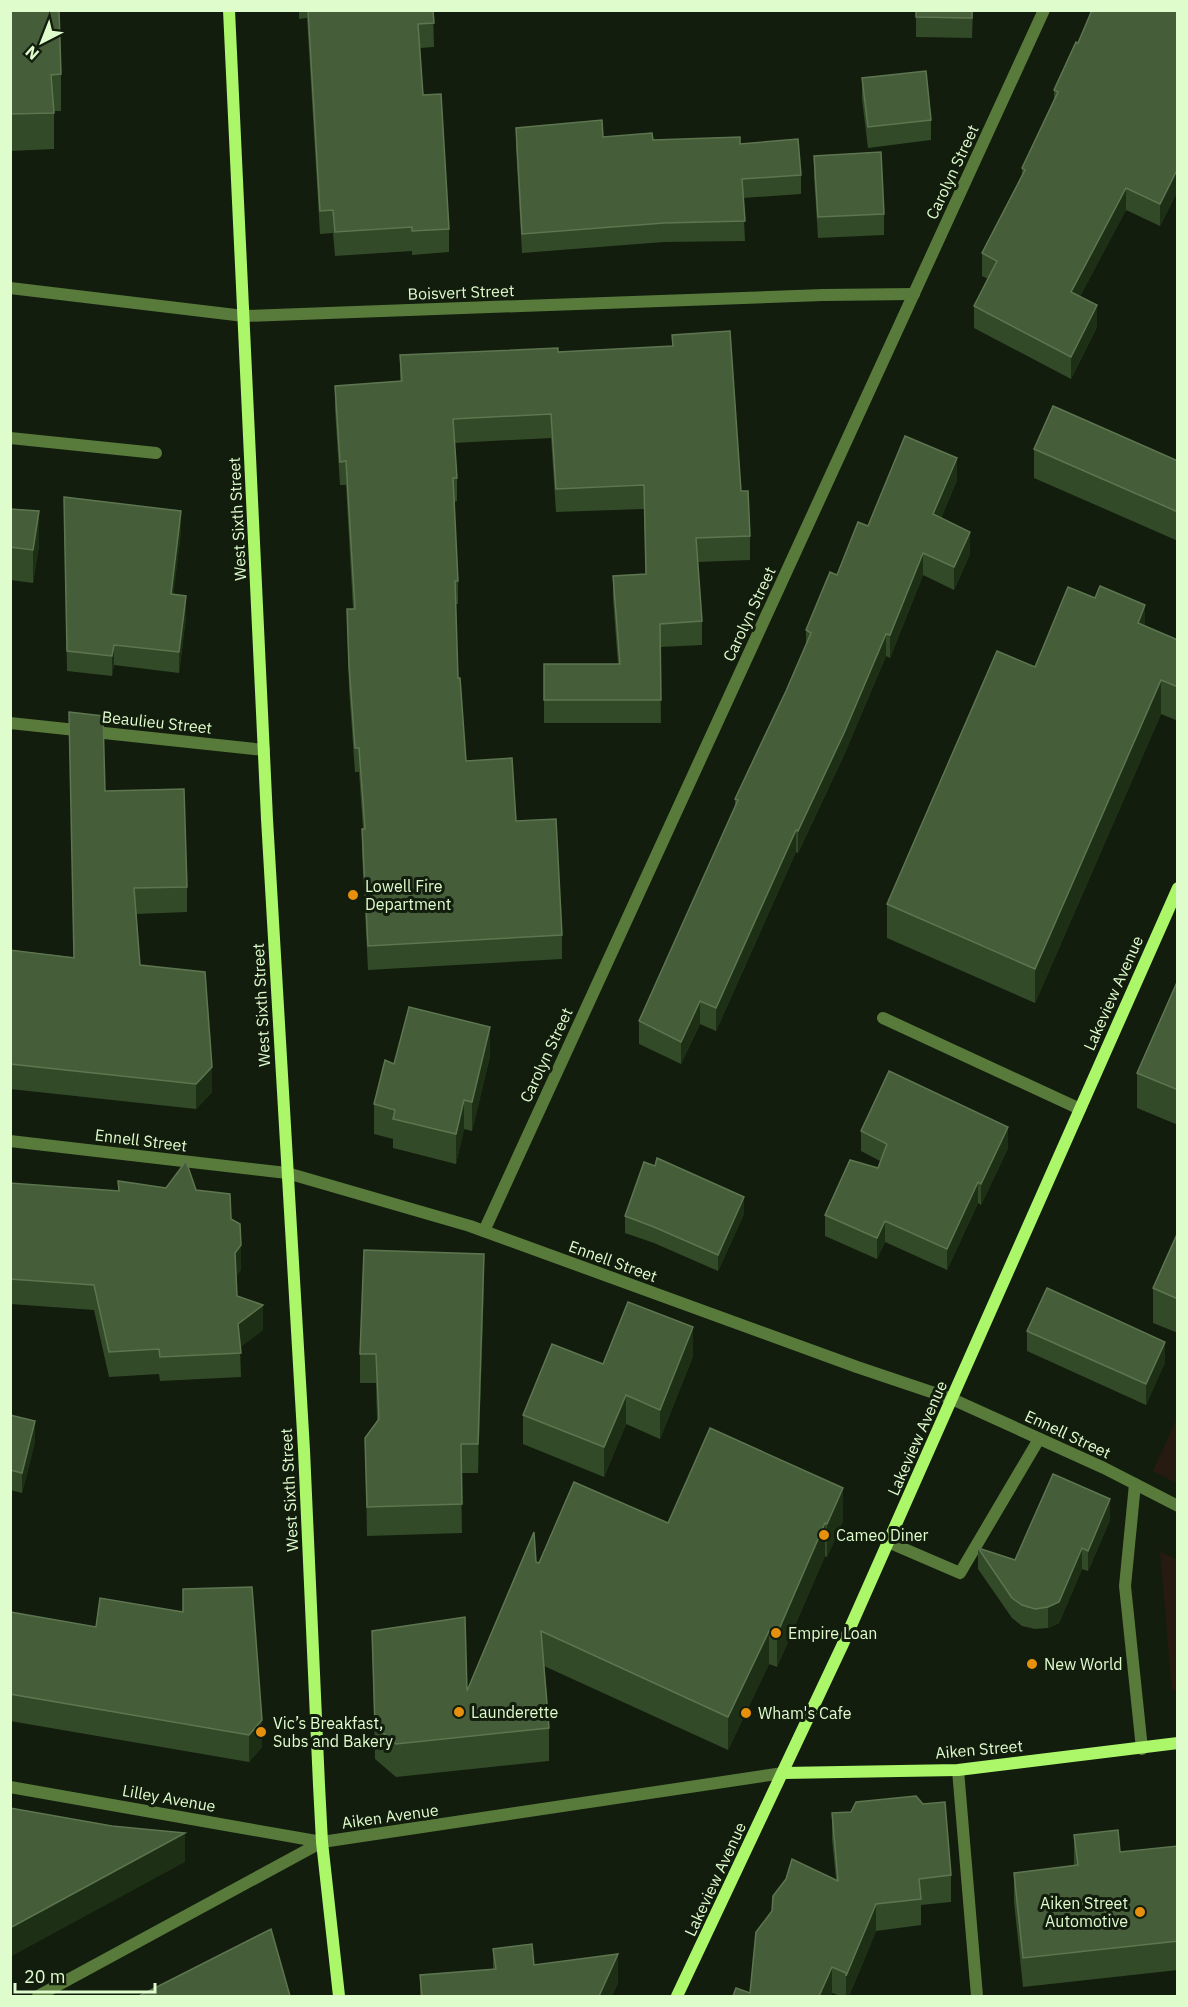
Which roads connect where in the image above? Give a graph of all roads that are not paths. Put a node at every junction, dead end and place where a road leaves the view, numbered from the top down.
1 (229, 10) edge
2 (1044, 10) edge
3 (10, 288) edge
4 (914, 294) junction
5 (244, 316) junction
6 (10, 438) edge
7 (156, 453) dead end
8 (10, 723) edge
9 (264, 750) junction
10 (1178, 888) edge
11 (883, 1018) dead end
12 (1080, 1109) junction
13 (10, 1141) edge
14 (287, 1173) junction
15 (484, 1231) junction
16 (952, 1399) junction
17 (1039, 1439) junction
18 (1135, 1484) junction
19 (1178, 1506) edge
20 (888, 1542) junction
21 (1178, 1743) edge
22 (1142, 1749) junction
23 (958, 1770) junction
24 (783, 1773) junction
25 (10, 1787) edge
26 (322, 1842) junction
27 (38, 1996) edge
28 (339, 1996) edge
29 (678, 1996) edge
30 (977, 1996) edge

1 - 5 main road, West Sixth Street
2 - 4 street, Carolyn Street
3 - 5 street, Boisvert Street
4 - 5 street, Boisvert Street
4 - 15 street, Carolyn Street
5 - 9 main road, West Sixth Street
6 - 7 street
8 - 9 street, Beaulieu Street
9 - 14 main road, West Sixth Street
10 - 12 main road, Lakeview Avenue
11 - 12 street
12 - 16 main road, Lakeview Avenue
13 - 14 street, Ennell Street
14 - 15 street, Ennell Street
14 - 26 main road, West Sixth Street
15 - 16 street, Ennell Street
16 - 17 street, Ennell Street
16 - 20 main road, Lakeview Avenue
17 - 18 street, Ennell Street
17 - 20 street
18 - 19 street, Ennell Street
18 - 22 street
20 - 24 main road, Lakeview Avenue
21 - 22 main road, Aiken Street
22 - 23 main road, Aiken Street
23 - 24 main road, Aiken Street
23 - 30 street
24 - 26 street, Aiken Avenue
24 - 29 main road, Lakeview Avenue
25 - 26 street, Lilley Avenue
26 - 27 street, Aiken Avenue
26 - 28 main road, West Sixth Street

